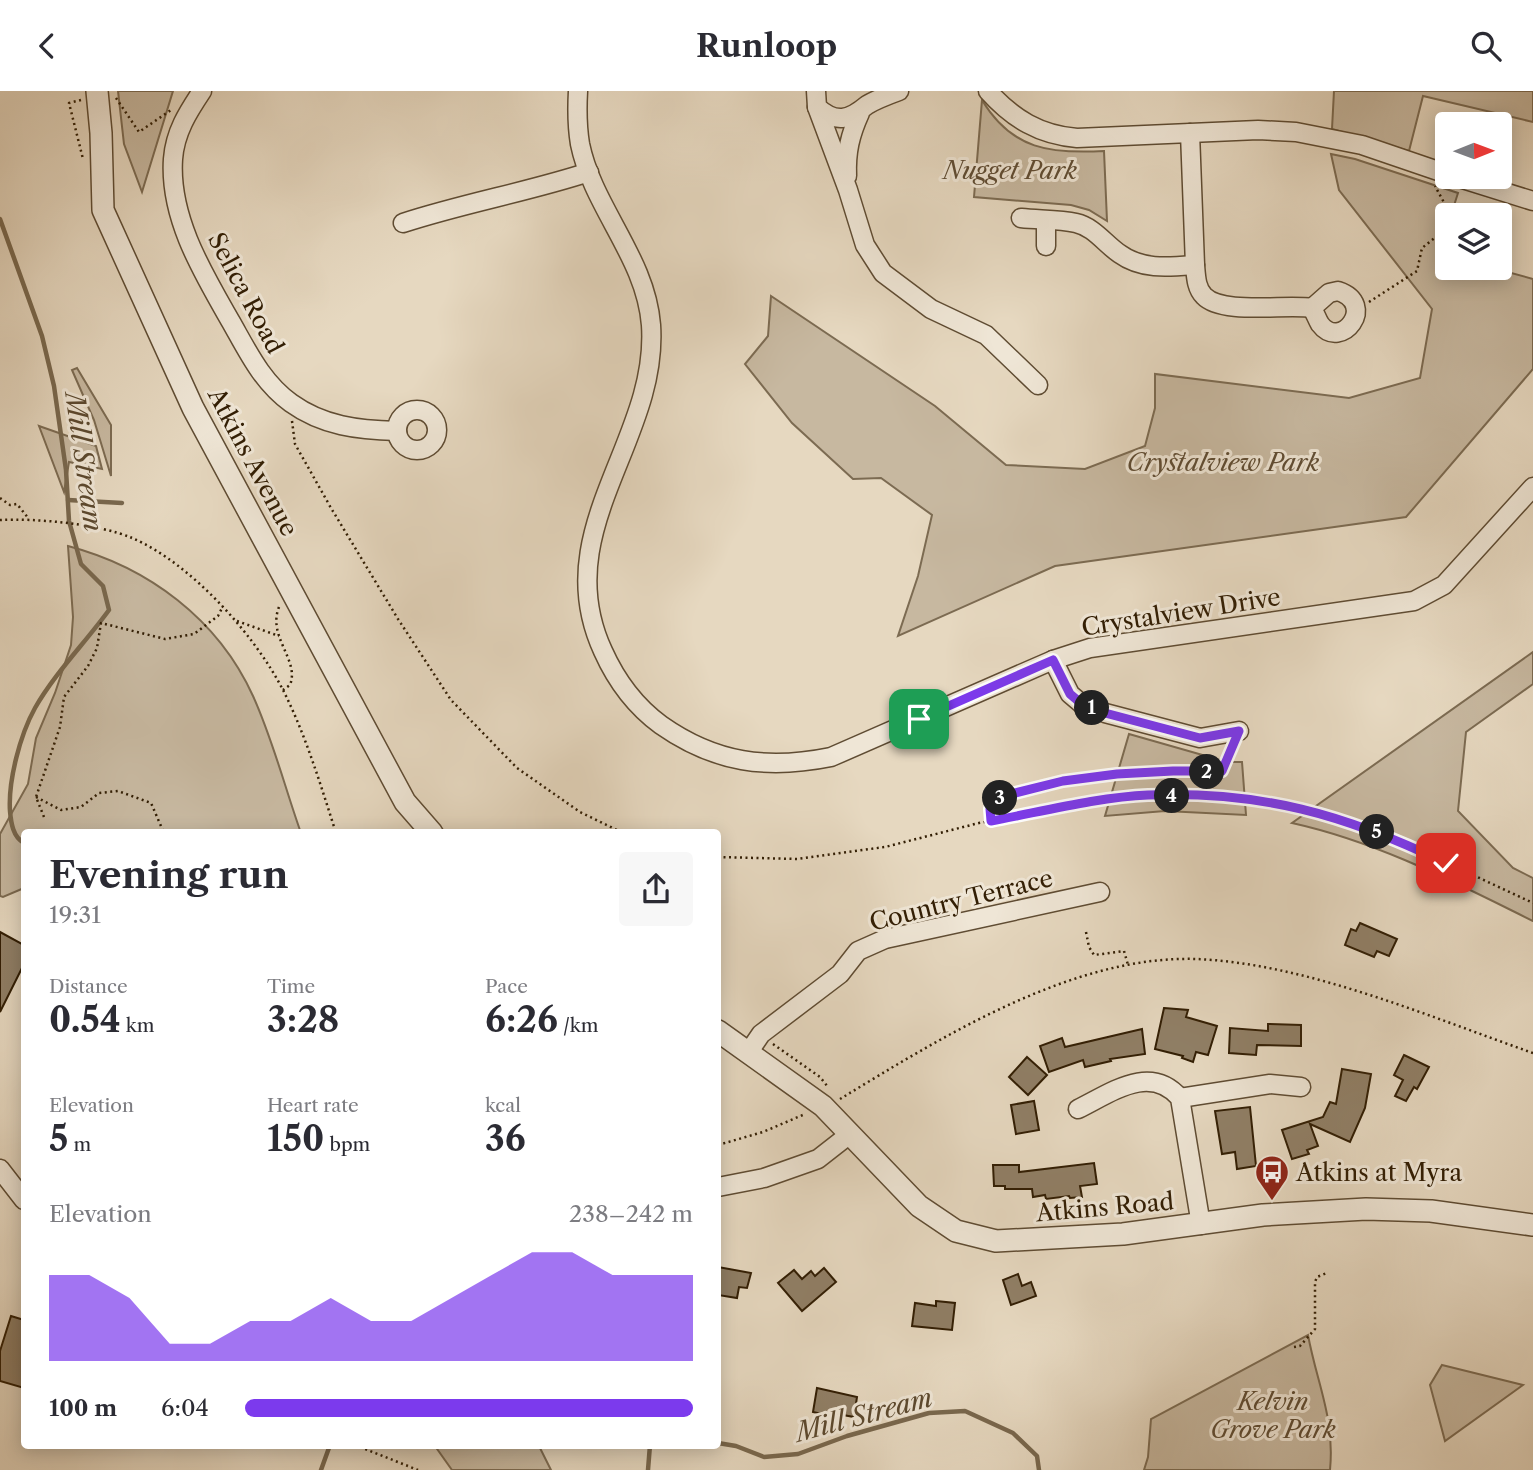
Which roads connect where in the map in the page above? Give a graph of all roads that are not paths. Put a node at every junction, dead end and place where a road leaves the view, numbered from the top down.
1 (202, 91) edge
2 (578, 91) edge
3 (899, 91) edge
4 (988, 91) edge
5 (1002, 91) edge
6 (97, 97) edge
7 (816, 99) edge
8 (1007, 109) junction
9 (860, 113) junction
10 (1190, 133) junction
11 (589, 172) junction
12 (1435, 175) edge
13 (1494, 189) edge
14 (848, 191) junction
15 (1533, 201) edge
16 (1021, 218) dead end
17 (1046, 221) junction
18 (403, 223) dead end
19 (1046, 246) dead end
20 (1195, 265) junction
21 (1312, 308) dead end
22 (1038, 385) dead end
23 (397, 431) dead end
24 (1533, 487) edge
25 (1053, 660) junction
26 (1239, 731) road end
27 (429, 829) edge
28 (1100, 892) dead end
29 (721, 1033) edge
30 (748, 1053) junction
31 (1301, 1087) dead end
32 (1180, 1098) junction
33 (1079, 1109) dead end
34 (850, 1134) junction
35 (0, 1169) edge
36 (721, 1186) edge
37 (21, 1196) edge
38 (1202, 1225) junction
39 (1533, 1225) edge

1 - 23 street, Selica Road
2 - 11 street, Crystalview Drive
3 - 9 street
4 - 8 street
5 - 8 street
6 - 27 street, Atkins Avenue
7 - 9 street
7 - 14 street
8 - 10 street
9 - 14 street
10 - 12 street
10 - 20 street
11 - 18 street
11 - 25 street, Crystalview Drive
13 - 15 street
14 - 22 street
16 - 17 street
17 - 19 street
17 - 20 street
20 - 21 street
24 - 25 street, Crystalview Drive
25 - 26 street
28 - 30 street, Country Terrace
29 - 30 street
30 - 34 street, Atkins Road
31 - 32 street
32 - 33 street
32 - 38 street
34 - 36 street
34 - 38 street, Atkins Road
35 - 37 street
38 - 39 street, Atkins Road

